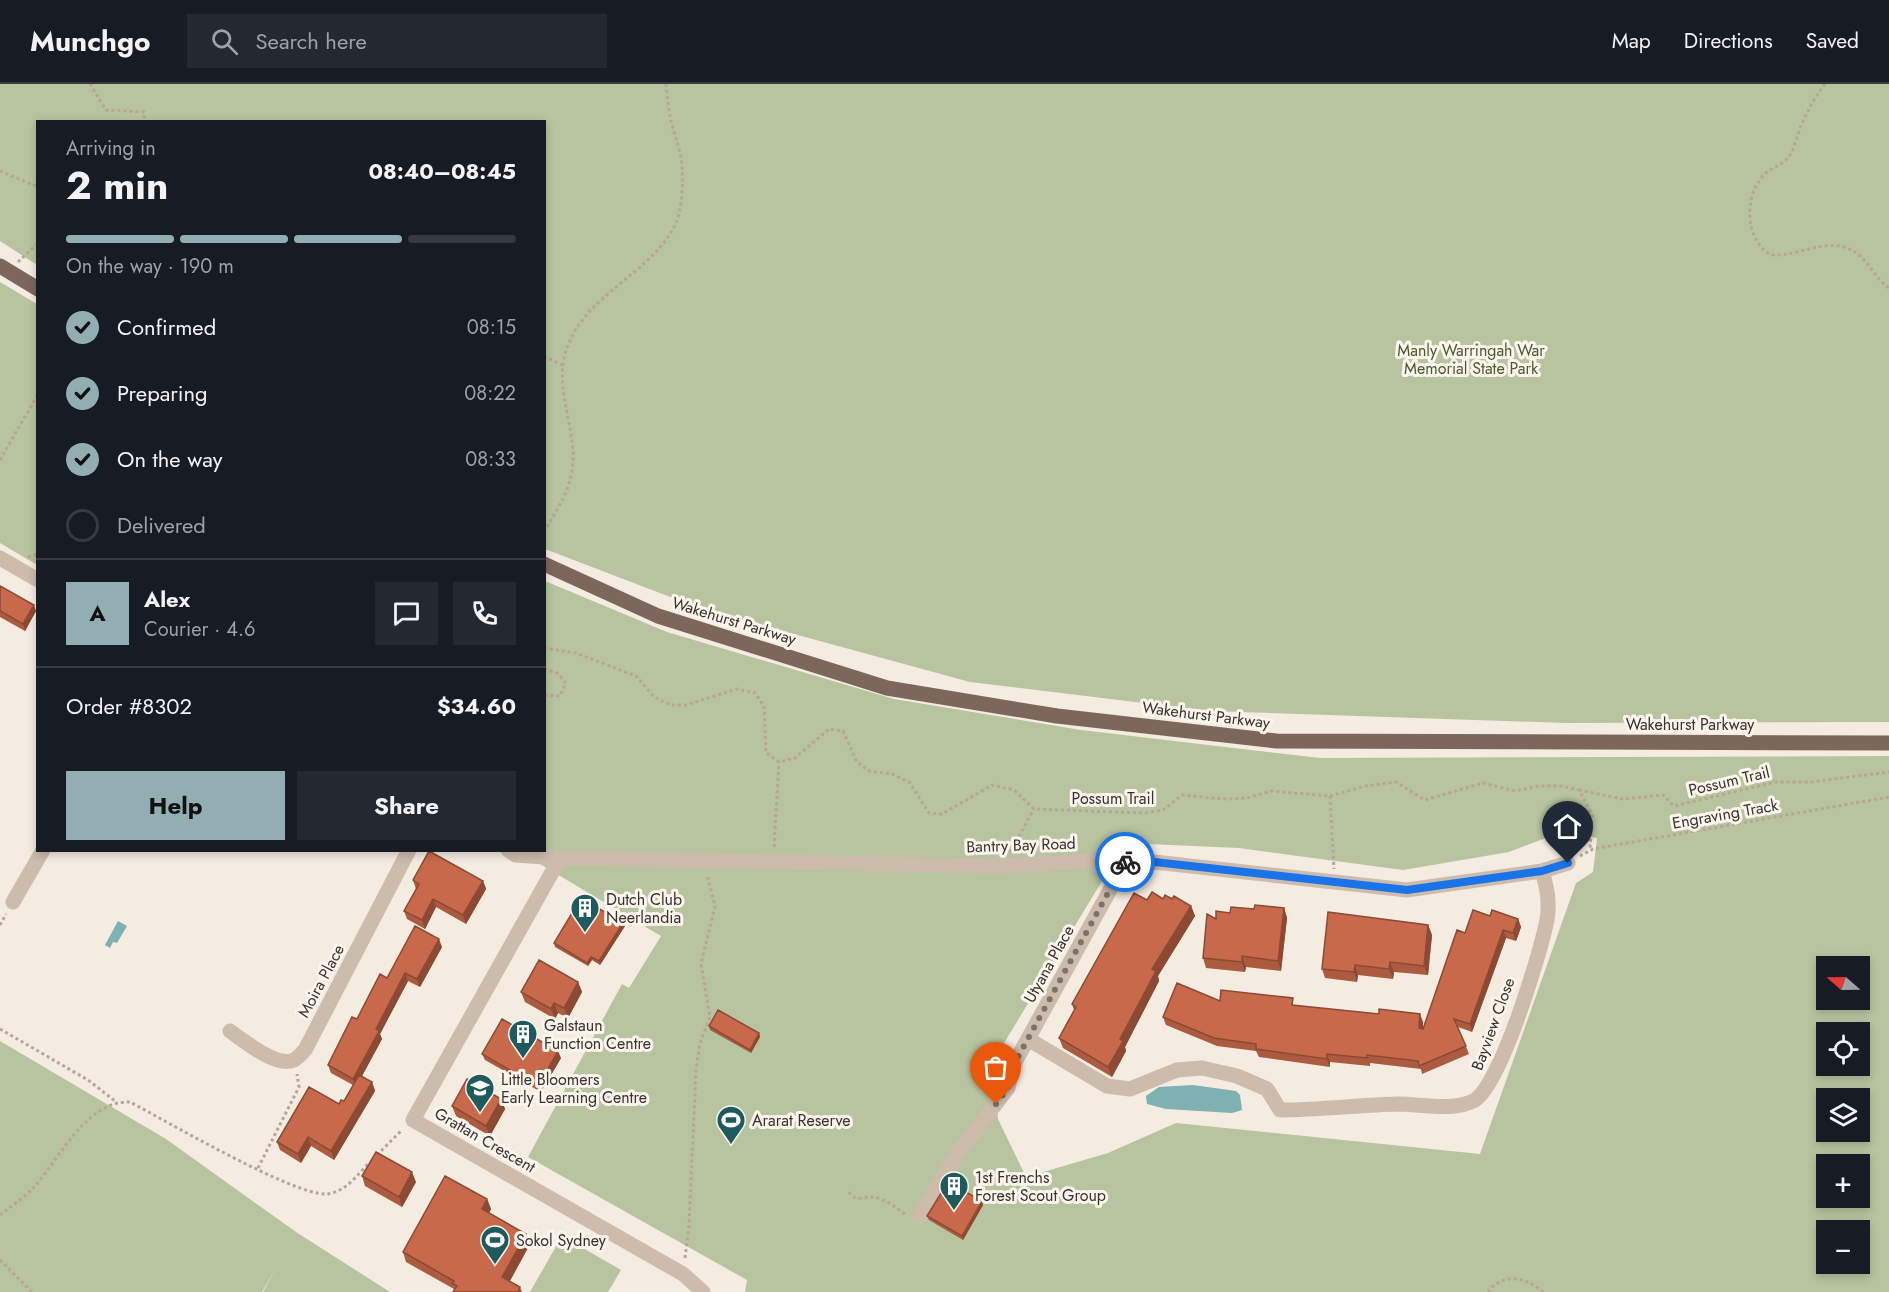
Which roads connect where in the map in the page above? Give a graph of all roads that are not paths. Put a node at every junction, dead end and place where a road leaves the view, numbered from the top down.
1 (4, 269) edge
2 (36, 289) edge
3 (0, 558) edge
4 (546, 565) edge
5 (36, 579) edge
6 (1889, 743) edge
7 (42, 852) edge
8 (408, 852) edge
9 (511, 852) edge
10 (560, 858) junction
11 (1127, 859) junction
12 (1568, 863) road end
13 (1542, 871) junction
14 (13, 902) dead end
15 (230, 1031) dead end
16 (1028, 1039) junction
17 (919, 1217) road end
18 (703, 1292) edge

1 - 2 main road
3 - 5 street
4 - 6 main road, Wakehurst Parkway
7 - 14 street
8 - 15 street, Moira Place
9 - 10 street, Bantry Bay Road
10 - 11 street, Bantry Bay Road
10 - 18 street, Grattan Crescent
11 - 13 street, Bantry Bay Road
11 - 16 street, Utyana Place
12 - 13 street, Bantry Bay Road
13 - 16 street, Bayview Close
16 - 17 street, Utyana Place

